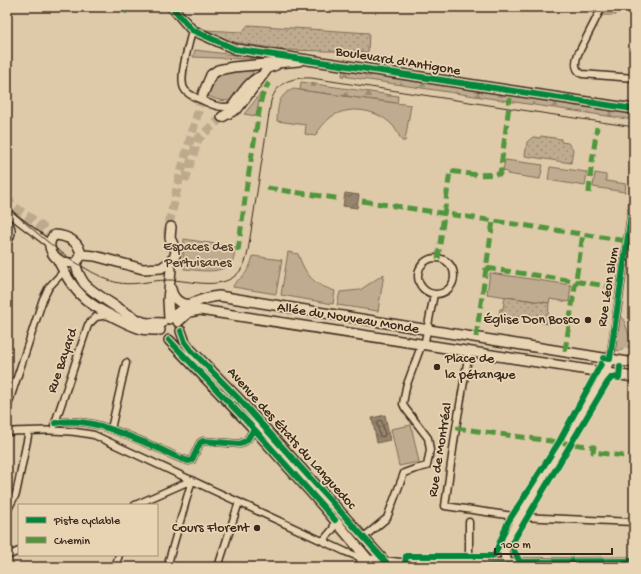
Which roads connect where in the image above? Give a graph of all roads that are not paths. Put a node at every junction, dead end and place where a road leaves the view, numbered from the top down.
1 (172, 7) edge
2 (602, 7) edge
3 (192, 29) junction
4 (308, 59) junction
5 (282, 63) junction
6 (263, 74) junction
7 (634, 78) edge
8 (203, 94) tunnel mouth
9 (634, 109) edge
10 (222, 117) tunnel mouth
11 (634, 195) edge
12 (7, 212) edge
13 (7, 222) edge
14 (171, 227) dead end
15 (7, 244) edge
16 (49, 244) junction
17 (58, 260) junction
18 (79, 260) junction
19 (171, 269) tunnel mouth
20 (64, 271) junction
21 (170, 288) junction
22 (434, 294) junction
23 (225, 297) junction
24 (193, 304) junction
25 (223, 314) junction
26 (110, 315) junction
27 (168, 322) junction
28 (428, 329) junction
29 (181, 331) junction
30 (169, 340) junction
31 (521, 344) junction
32 (424, 345) junction
33 (469, 352) junction
34 (610, 359) junction
35 (519, 360) junction
36 (126, 363) dead end
37 (634, 363) edge
38 (606, 373) junction
39 (634, 377) edge
40 (7, 408) edge
41 (55, 423) junction
42 (111, 429) junction
43 (254, 429) junction
44 (53, 430) junction
45 (29, 431) junction
46 (7, 432) edge
47 (192, 480) junction
48 (239, 502) junction
49 (138, 504) edge
50 (7, 511) edge
51 (520, 516) junction
52 (335, 520) junction
53 (469, 522) dead end
54 (634, 522) edge
55 (364, 538) junction
56 (324, 541) junction
57 (18, 551) edge
58 (7, 556) edge
59 (119, 556) edge
60 (634, 561) edge
61 (469, 563) junction
62 (388, 564) edge
63 (369, 565) edge
64 (508, 565) edge
65 (403, 566) edge
66 (115, 567) edge
67 (174, 567) edge
68 (218, 567) edge

1 - 3 street, Boulevard d'Antigone
2 - 7 street
3 - 4 street, Boulevard d'Antigone
3 - 6 street
4 - 5 street
4 - 9 street, Boulevard d'Antigone
5 - 6 street
5 - 8 street
6 - 10 street
11 - 34 street, Rue Léon Blum
12 - 16 street
13 - 15 street
14 - 18 street
16 - 17 street
16 - 18 street
17 - 18 street
17 - 20 street
18 - 27 street
19 - 21 street
20 - 26 street
20 - 40 street
21 - 24 street
21 - 27 street
22 - 22 street
22 - 28 street
23 - 24 street, Allée du Nouveau Monde
23 - 25 street
23 - 28 street, Allée du Nouveau Monde
24 - 27 street, Allée du Nouveau Monde
25 - 27 street, Allée du Nouveau Monde
25 - 32 street, Allée du Nouveau Monde
26 - 27 street
26 - 41 street, Rue Bayard
27 - 29 street
27 - 30 street
28 - 31 street, Allée du Nouveau Monde
28 - 32 street
29 - 30 street
29 - 55 street, Avenue des États du Languedoc
30 - 43 street, Avenue des États du Languedoc
31 - 34 street, Allée du Nouveau Monde
31 - 35 street
32 - 33 street
32 - 55 street, Allée du Nouveau Monde
33 - 35 street
33 - 51 street, Rue de Montréal
34 - 37 street, Allée du Nouveau Monde
34 - 38 street, Rue Léon Blum
35 - 38 street
36 - 42 street
38 - 39 street
38 - 51 street, Rue Léon Blum
41 - 42 street
41 - 44 street, Rue Bayard
42 - 43 street
43 - 52 street, Avenue des États du Languedoc
44 - 45 street
44 - 47 street
45 - 46 street
45 - 50 street
47 - 48 street
47 - 49 street
47 - 67 street
48 - 56 street
48 - 68 street
51 - 54 street, Rue de Montréal
51 - 64 street, Rue Léon Blum
52 - 56 street
52 - 63 street, Avenue des États du Languedoc
53 - 61 street
55 - 62 street, Avenue des États du Languedoc
56 - 63 street
57 - 58 street
59 - 66 street
60 - 64 street
61 - 64 street
61 - 65 street
62 - 63 street
62 - 65 street

